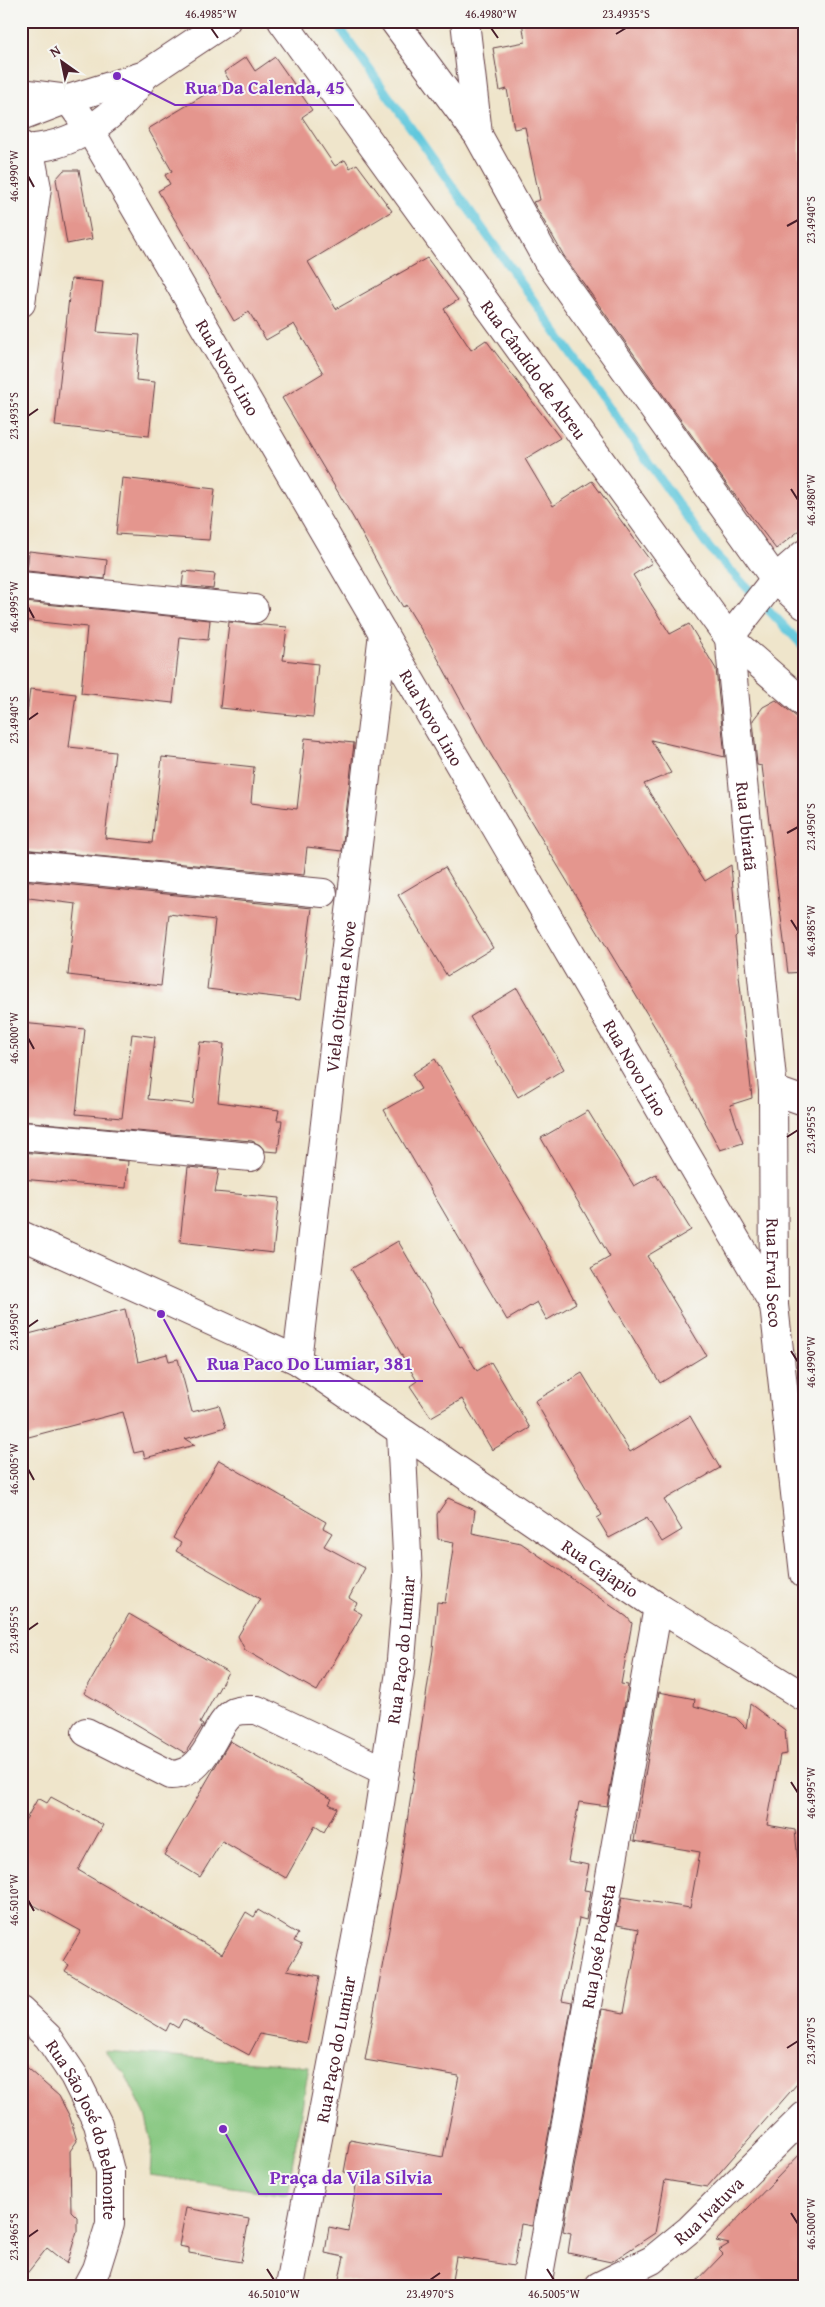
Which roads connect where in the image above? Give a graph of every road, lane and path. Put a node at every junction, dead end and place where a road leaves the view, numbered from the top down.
1 (226, 21) edge
2 (282, 21) edge
3 (394, 21) edge
4 (465, 21) edge
5 (145, 76) junction
6 (21, 93) edge
7 (68, 99) junction
8 (21, 118) edge
9 (90, 130) junction
10 (478, 135) junction
11 (22, 148) edge
12 (21, 303) edge
13 (804, 554) edge
14 (773, 582) junction
15 (21, 586) edge
16 (804, 605) edge
17 (254, 609) dead end
18 (733, 633) junction
19 (383, 634) junction
20 (804, 704) edge
21 (21, 864) edge
22 (323, 893) dead end
23 (773, 1090) junction
24 (804, 1101) edge
25 (21, 1136) edge
26 (251, 1157) dead end
27 (21, 1235) edge
28 (774, 1306) junction
29 (297, 1360) junction
30 (401, 1433) junction
31 (804, 1574) edge
32 (658, 1608) junction
33 (804, 1697) edge
34 (86, 1732) dead end
35 (385, 1771) junction
36 (21, 2011) edge
37 (804, 2116) edge
38 (87, 2286) edge
39 (290, 2286) edge
40 (537, 2286) edge
41 (599, 2286) edge

1 - 5 street
2 - 18 street, Rua Cândido de Abreu
3 - 10 street
4 - 10 street
5 - 7 street
5 - 9 street
6 - 7 street
7 - 8 street
7 - 9 street, Rua Novo Lino
9 - 11 street
9 - 19 street, Rua Novo Lino
10 - 14 street
11 - 12 street
13 - 14 street
14 - 16 street
14 - 18 street
15 - 17 street
18 - 20 street, Rua Cândido de Abreu
18 - 23 street, Rua Ubiratã
19 - 28 street, Rua Novo Lino
19 - 29 street, Viela Oitenta e Nove
21 - 22 street
23 - 24 street
23 - 28 street, Rua Erval Seco
25 - 26 street
27 - 29 street
28 - 31 street, Rua Erval Seco
29 - 30 street
30 - 32 street, Rua Cajapio
30 - 35 street, Rua Paço do Lumiar
32 - 33 street, Rua Cajapio
32 - 40 street, Rua José Podesta
34 - 35 street
35 - 39 street, Rua Paço do Lumiar
36 - 38 street, Rua São José do Belmonte
37 - 41 street, Rua Ivatuva

